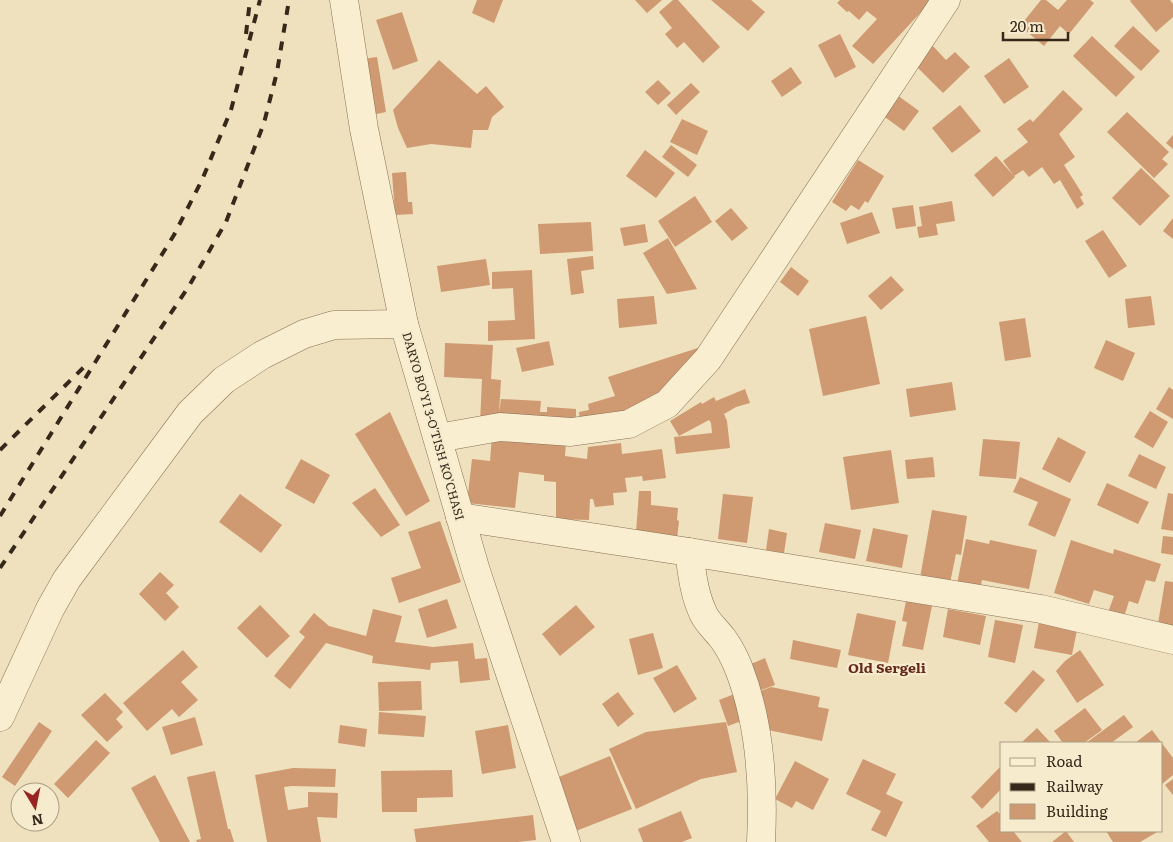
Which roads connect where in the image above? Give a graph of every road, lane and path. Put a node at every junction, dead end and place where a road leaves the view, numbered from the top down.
1 (344, 0) edge
2 (946, 0) edge
3 (404, 324) junction
4 (438, 438) junction
5 (460, 518) junction
6 (689, 552) junction
7 (1173, 640) edge
8 (0, 717) edge
9 (566, 842) edge
10 (761, 842) edge

1 - 3 street, DARYO BO'YI 3-O'TISH KO'CHASI
2 - 4 street
3 - 4 street, DARYO BO'YI 3-O'TISH KO'CHASI
3 - 8 street
4 - 5 street, DARYO BO'YI 3-O'TISH KO'CHASI
5 - 6 street
5 - 9 street, DARYO BO'YI 3-O'TISH KO'CHASI
6 - 7 street
6 - 10 street

